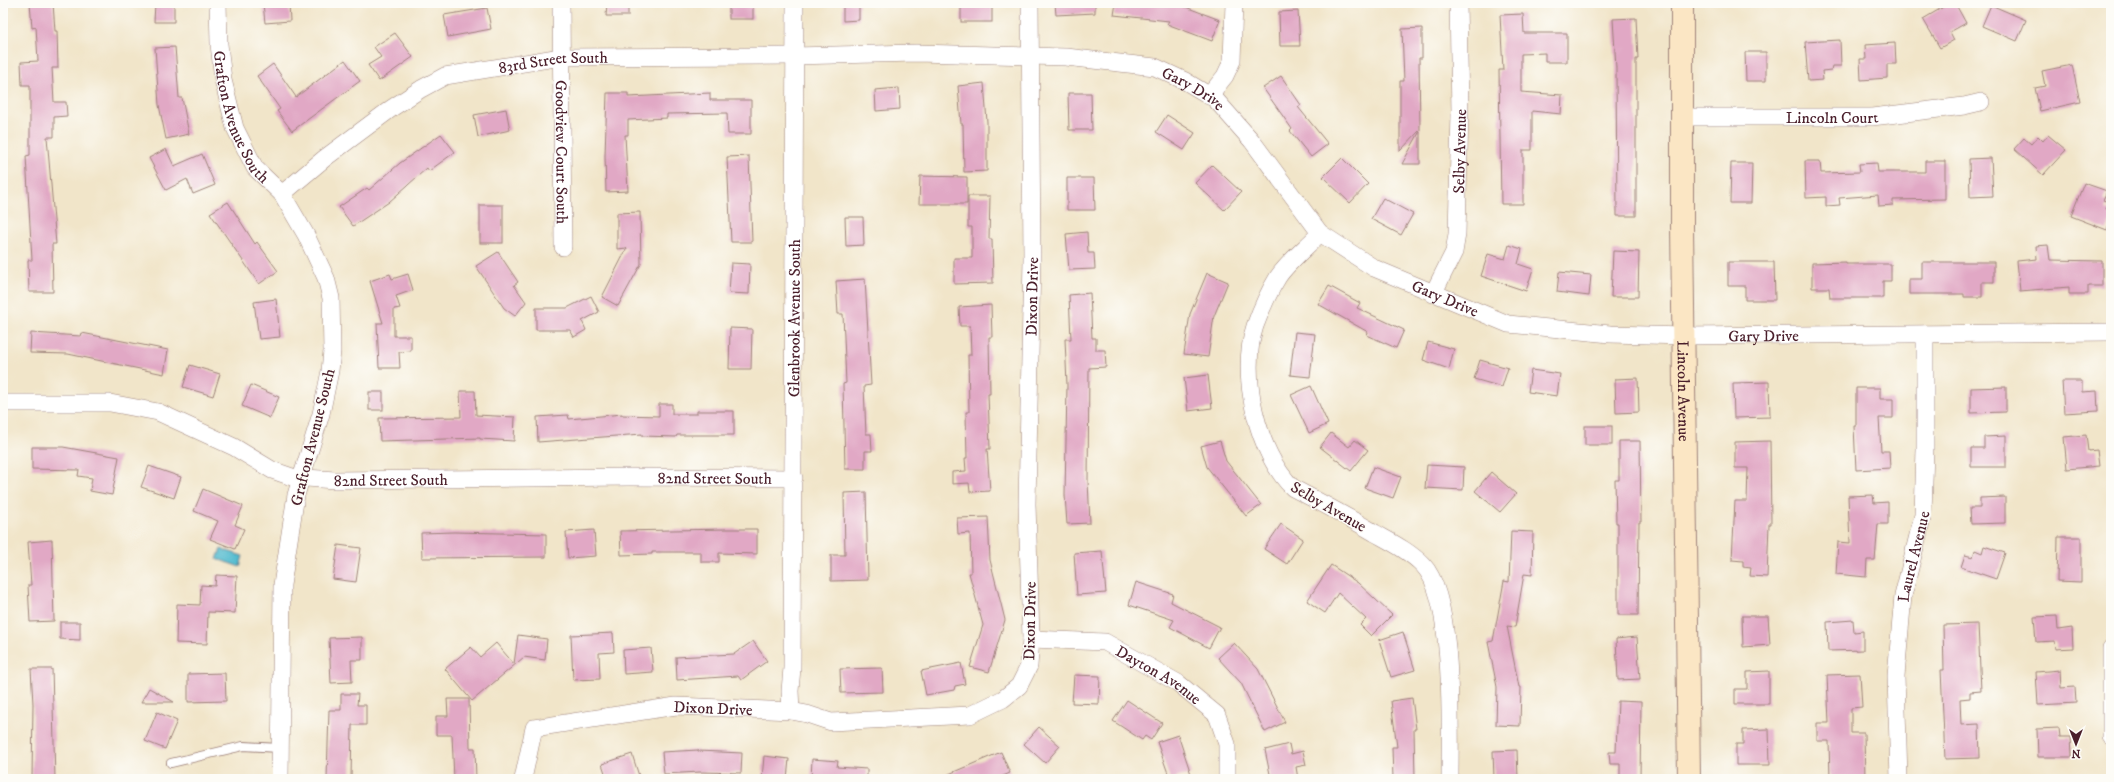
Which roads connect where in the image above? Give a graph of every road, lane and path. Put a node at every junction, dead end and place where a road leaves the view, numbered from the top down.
1 (218, 3) edge
2 (561, 3) edge
3 (795, 3) edge
4 (1030, 3) edge
5 (1234, 3) edge
6 (1458, 3) edge
7 (1682, 3) edge
8 (864, 54) joint
9 (794, 56) junction
10 (1031, 56) junction
11 (561, 57) junction
12 (1209, 96) junction
13 (1981, 102) dead end
14 (1682, 117) junction
15 (282, 194) junction
16 (1320, 233) junction
17 (563, 247) dead end
18 (1433, 294) junction
19 (2111, 332) edge
20 (1925, 334) junction
21 (1685, 336) junction
22 (3, 403) edge
23 (302, 478) junction
24 (794, 478) junction
25 (1031, 639) junction
26 (2111, 648) edge
27 (791, 711) junction
28 (2111, 736) edge
29 (279, 748) junction
30 (171, 763) dead end
31 (280, 779) edge
32 (523, 779) edge
33 (1227, 779) edge
34 (1450, 779) edge
35 (1689, 779) edge
36 (1899, 779) edge

1 - 15 street, Grafton Avenue South
2 - 11 street, Goodview Court South
3 - 9 street, Glenbrook Avenue South
4 - 10 street, Dixon Drive
5 - 12 street
6 - 18 street, Selby Avenue
7 - 14 street, Lincoln Avenue
8 - 9 street, 83rd Street South
8 - 10 street, Gary Drive
9 - 11 street, 83rd Street South
9 - 24 street, Glenbrook Avenue South
10 - 12 street, Gary Drive
10 - 25 street, Dixon Drive
11 - 15 street, 83rd Street South
11 - 17 street, Goodview Court South
12 - 16 street, Gary Drive
13 - 14 street, Lincoln Court
14 - 21 street, Lincoln Avenue
15 - 23 street, Grafton Avenue South
16 - 18 street, Gary Drive
16 - 34 street, Selby Avenue
18 - 21 street, Gary Drive
19 - 20 street, Gary Drive
20 - 21 street, Gary Drive
20 - 36 street, Laurel Avenue
21 - 35 street, Lincoln Avenue
22 - 23 street, 82nd Street South
23 - 24 street, 82nd Street South
23 - 29 street, Grafton Avenue South
24 - 27 street, Glenbrook Avenue South
25 - 27 street, Dixon Drive
25 - 33 street, Dayton Avenue
26 - 28 street
27 - 32 street, Dixon Drive
29 - 30 lane
29 - 31 street, Grafton Avenue South

